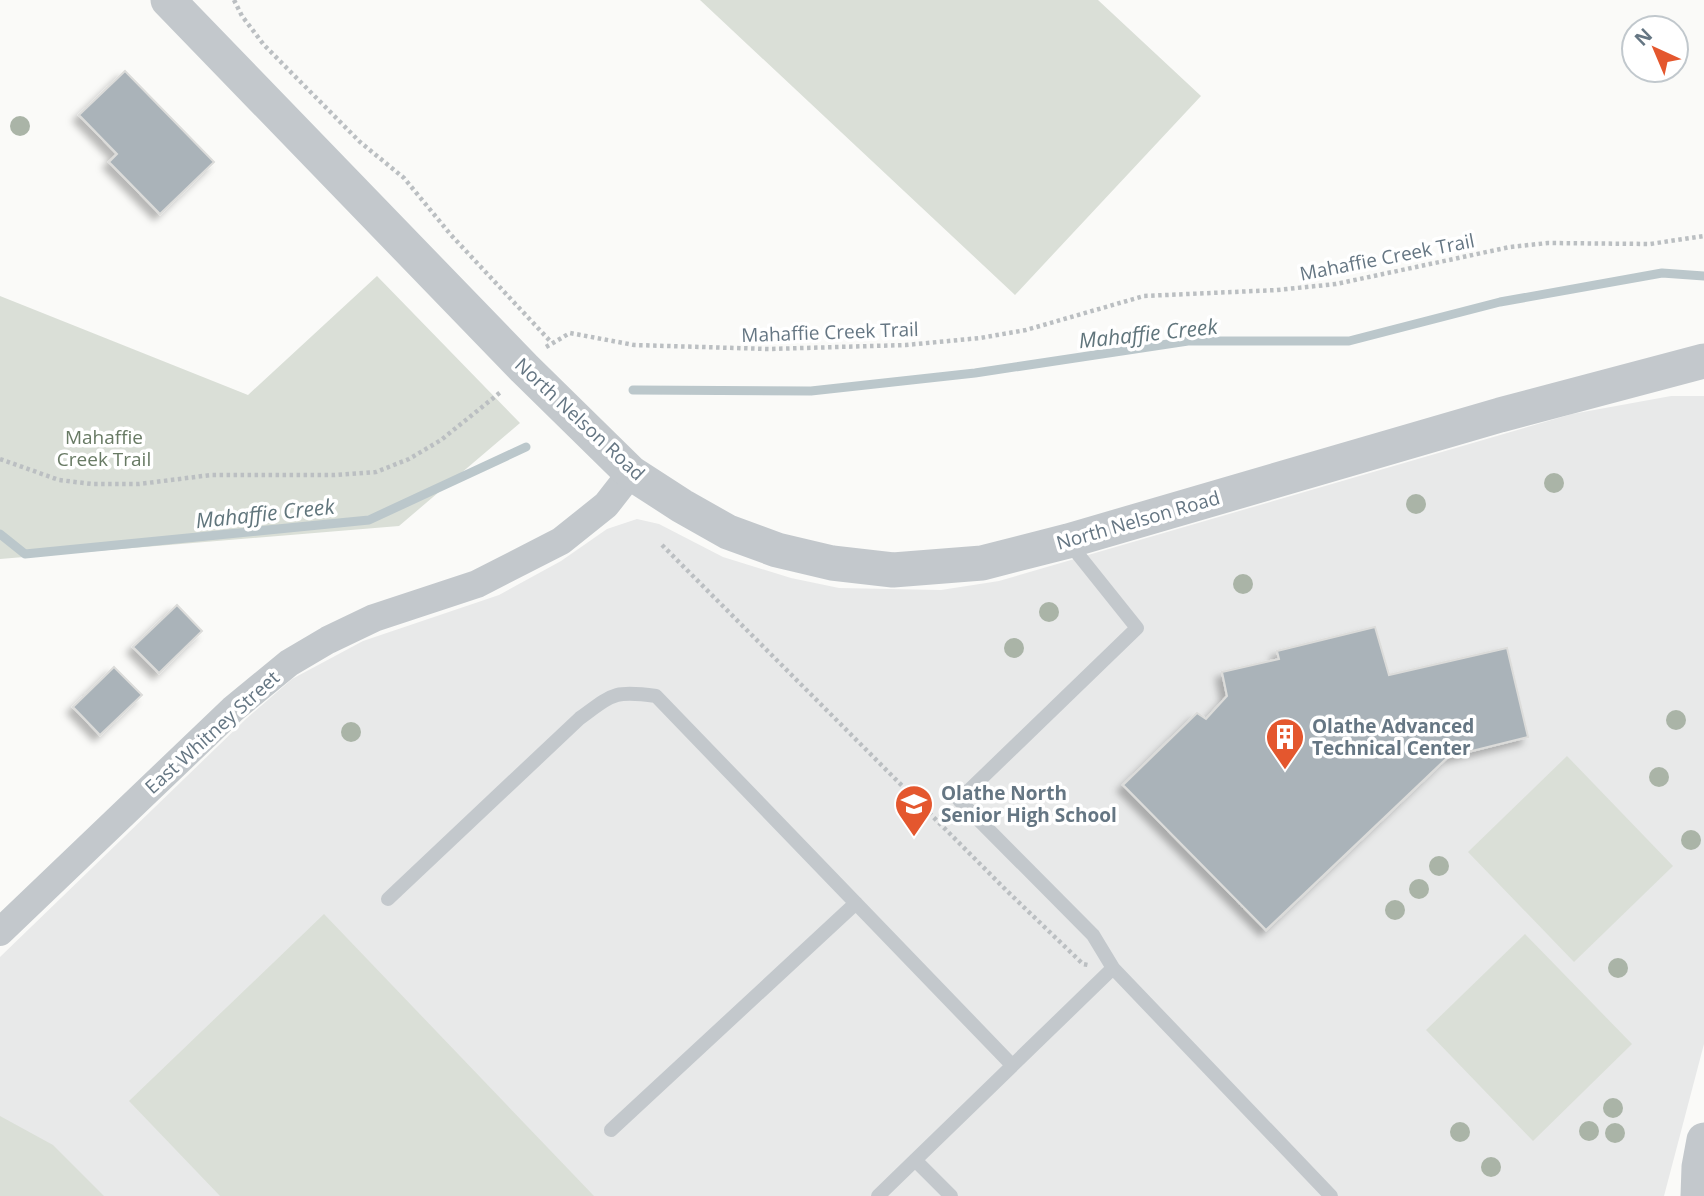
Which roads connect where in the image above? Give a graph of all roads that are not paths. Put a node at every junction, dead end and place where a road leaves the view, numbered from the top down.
1 (168, 0) edge
2 (1704, 361) edge
3 (1603, 387) junction
4 (1704, 387) edge
5 (631, 473) junction
6 (1068, 541) junction
7 (388, 899) dead end
8 (856, 903) junction
9 (0, 932) edge
10 (1113, 968) junction
11 (1012, 1065) junction
12 (611, 1130) dead end
13 (1704, 1140) edge
14 (915, 1160) junction
15 (878, 1196) edge
16 (951, 1196) edge
17 (1331, 1196) edge
18 (1698, 1196) edge

1 - 5 street, North Nelson Road
2 - 3 street, North Nelson Road
3 - 4 street, North Nelson Road
3 - 6 street, North Nelson Road
5 - 6 street, North Nelson Road
5 - 9 street, East Whitney Street
6 - 10 lane
7 - 8 lane
8 - 11 lane
8 - 12 lane
10 - 11 lane
10 - 17 lane
11 - 14 lane
13 - 18 street
14 - 15 lane
14 - 16 lane

